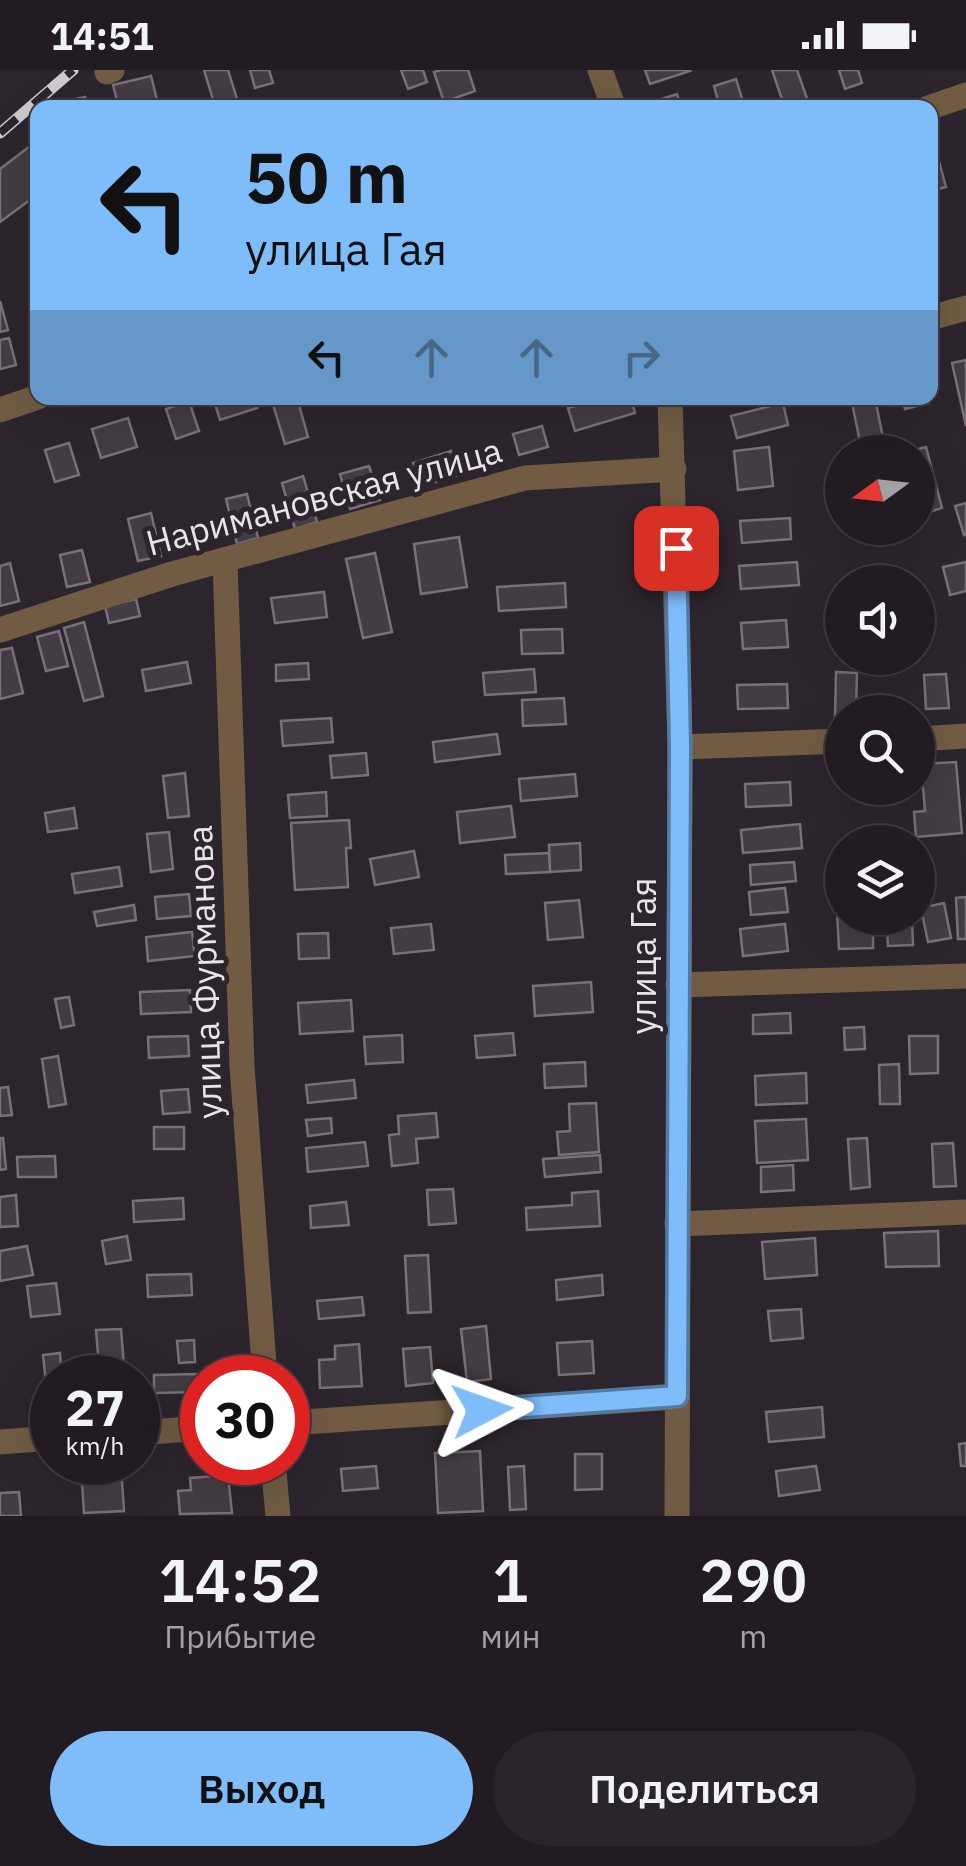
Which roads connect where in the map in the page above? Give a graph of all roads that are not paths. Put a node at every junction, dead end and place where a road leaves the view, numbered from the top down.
1 (600, 70) edge
2 (966, 95) edge
3 (611, 100) edge
4 (938, 105) edge
5 (966, 308) edge
6 (938, 316) edge
7 (30, 401) edge
8 (670, 405) edge
9 (0, 410) edge
10 (674, 469) junction
11 (225, 562) junction
12 (0, 630) edge
13 (966, 736) edge
14 (935, 737) edge
15 (825, 742) edge
16 (680, 747) junction
17 (966, 976) edge
18 (678, 984) junction
19 (966, 1212) edge
20 (678, 1224) junction
21 (263, 1355) edge
22 (677, 1396) junction
23 (310, 1421) edge
24 (30, 1440) edge
25 (0, 1442) edge
26 (275, 1485) edge
27 (278, 1516) edge
28 (677, 1516) edge

1 - 3 street
2 - 4 street
5 - 6 street
7 - 9 street
8 - 10 street, улица Гая
10 - 11 street, Наримановская улица
10 - 16 street, улица Гая
11 - 12 street, Наримановская улица
11 - 21 street, улица Фурманова
13 - 14 street
15 - 16 street
16 - 18 street, улица Гая
17 - 18 street
18 - 20 street, улица Гая
19 - 20 street
20 - 22 street, улица Гая
22 - 23 street
22 - 28 street, улица Гая
24 - 25 street
26 - 27 street

